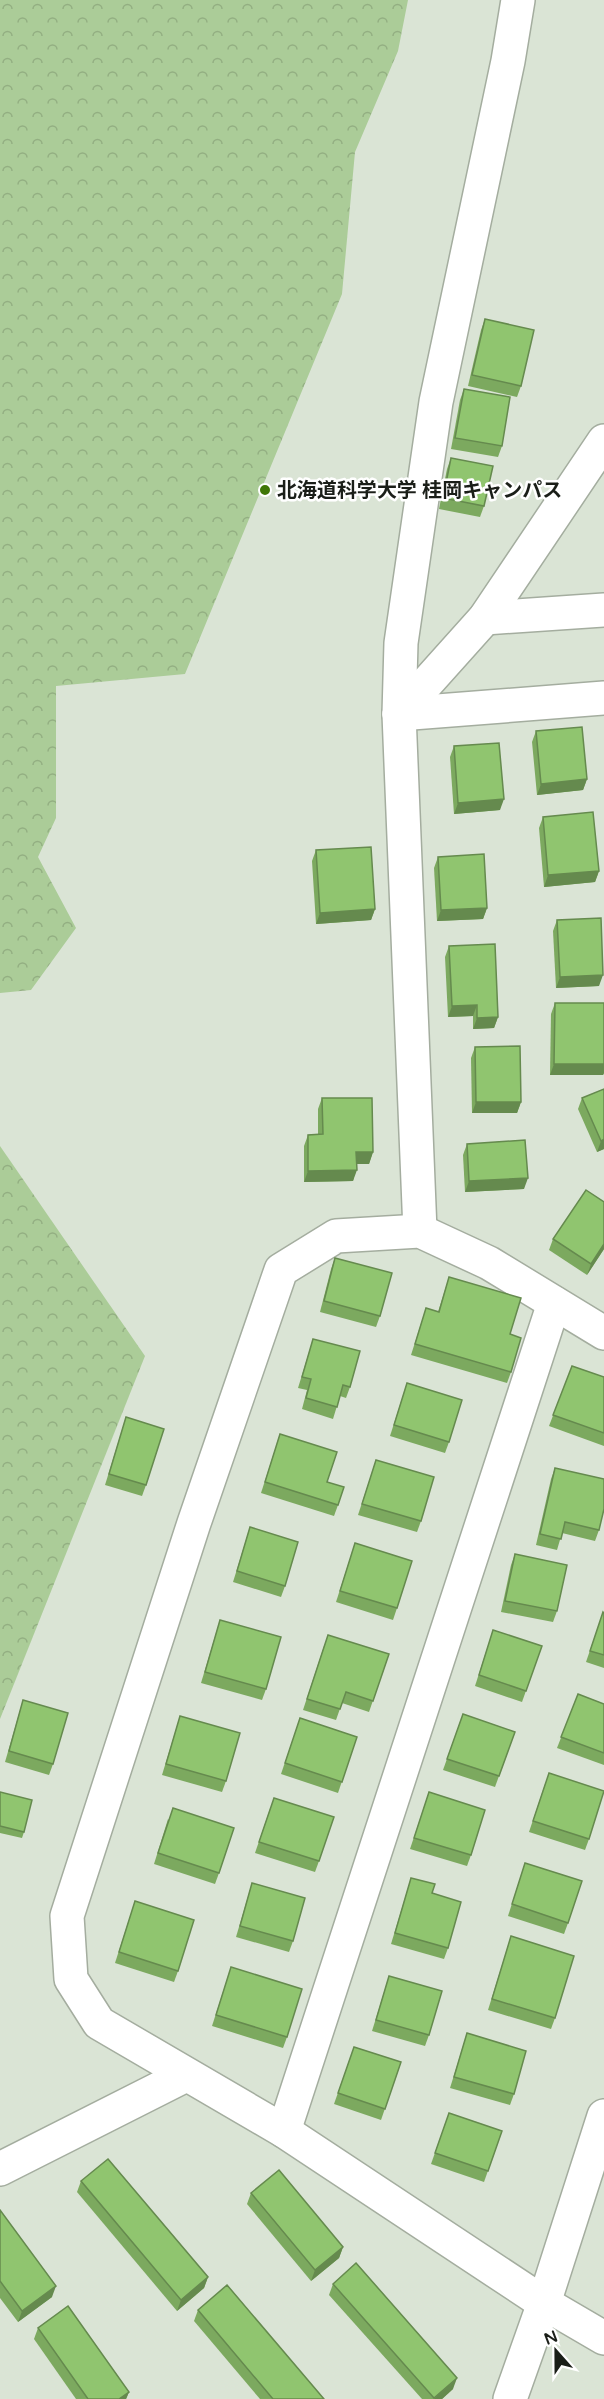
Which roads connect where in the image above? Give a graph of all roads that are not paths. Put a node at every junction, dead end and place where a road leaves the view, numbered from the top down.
1 (518, 0) edge
2 (604, 441) edge
3 (604, 610) edge
4 (485, 618) junction
5 (604, 698) edge
6 (399, 714) junction
7 (420, 1231) junction
8 (554, 1303) junction
9 (604, 1333) edge
10 (186, 2075) junction
11 (604, 2116) edge
12 (284, 2131) junction
13 (0, 2169) edge
14 (544, 2303) junction
15 (604, 2338) edge
16 (510, 2399) edge

1 - 6 street
2 - 4 street
3 - 4 street
4 - 6 street
5 - 6 street
6 - 7 street
7 - 8 street
7 - 10 street
8 - 9 street
8 - 12 street
10 - 12 street
10 - 13 street
11 - 14 street
12 - 14 street
14 - 15 street
14 - 16 street

